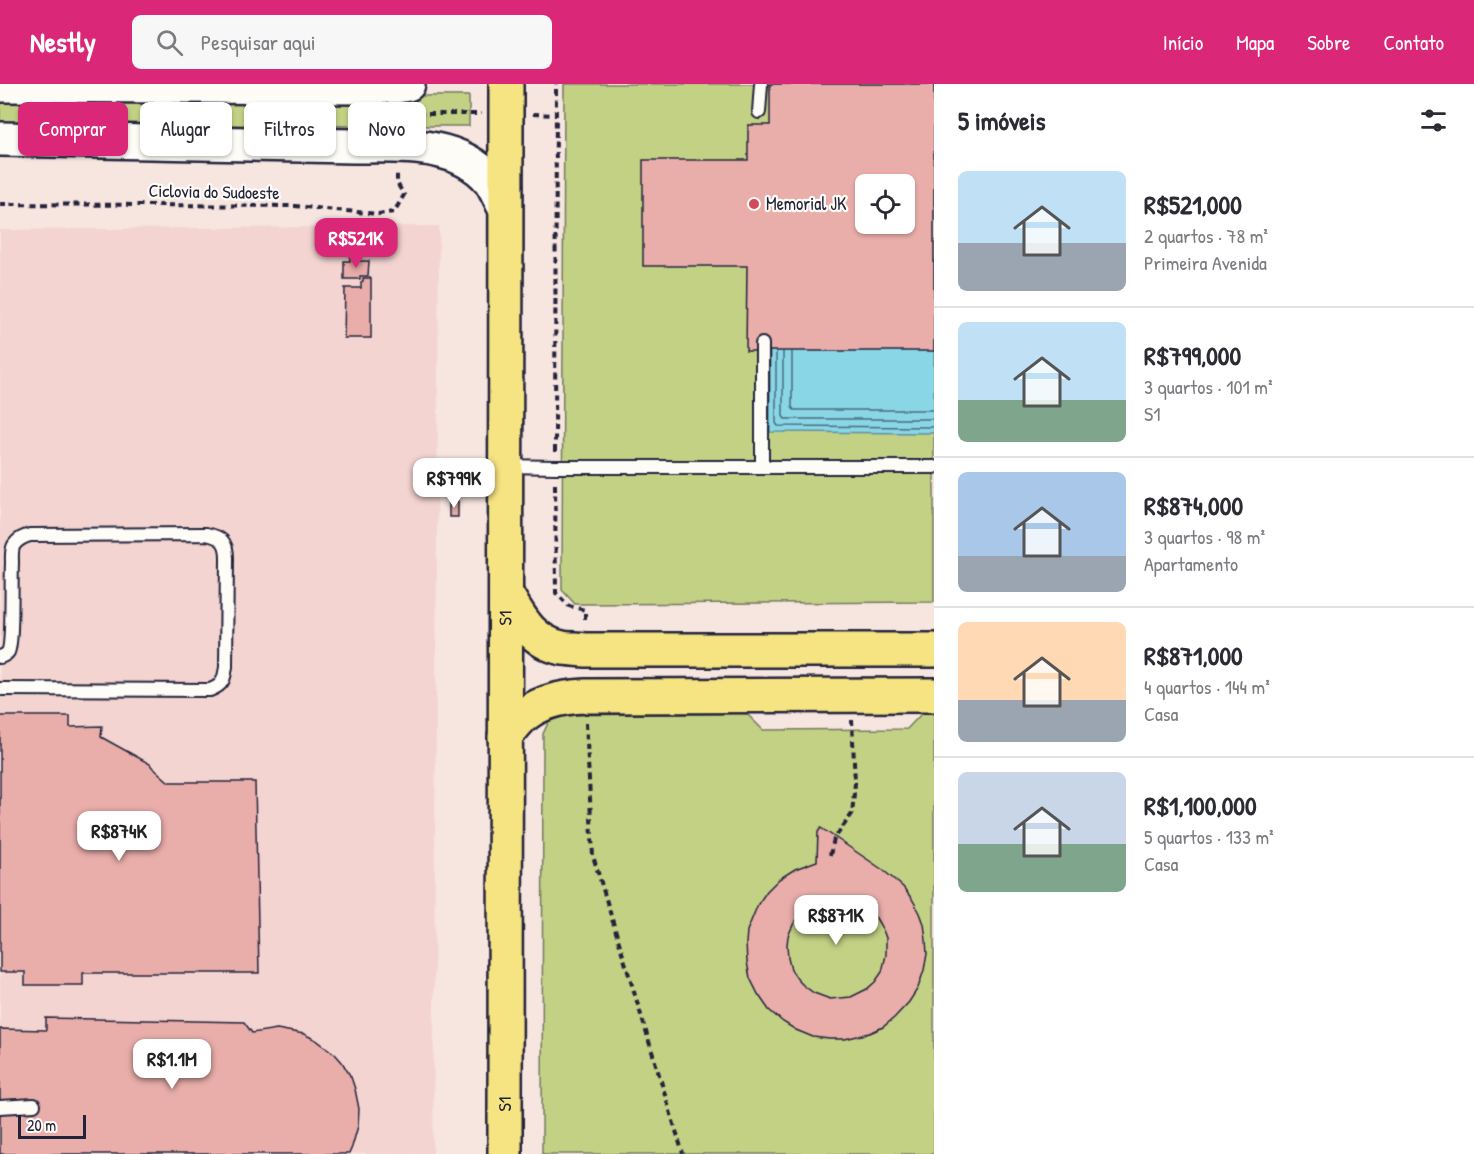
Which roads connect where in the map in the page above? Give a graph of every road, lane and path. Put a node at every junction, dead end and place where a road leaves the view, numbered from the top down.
1 (408, 84) edge
2 (506, 84) edge
3 (761, 84) edge
4 (0, 85) edge
5 (759, 112) dead end
6 (0, 139) edge
7 (18, 139) edge
8 (128, 141) edge
9 (18, 156) edge
10 (0, 161) edge
11 (397, 183) dead end
12 (0, 204) edge
13 (506, 208) junction
14 (762, 344) dead end
15 (506, 466) junction
16 (762, 467) junction
17 (934, 467) edge
18 (506, 594) junction
19 (934, 650) edge
20 (0, 657) edge
21 (0, 689) edge
22 (850, 695) junction
23 (934, 695) edge
24 (505, 737) junction
25 (830, 855) dead end
26 (34, 1105) dead end
27 (0, 1107) edge
28 (505, 1154) edge

1 - 4 main road
2 - 13 highway, S1
3 - 5 lane
6 - 7 main road
8 - 13 main road
9 - 10 main road
11 - 12 path, Ciclovia do Sudoeste
13 - 15 highway, S1
14 - 16 lane
15 - 16 lane
15 - 18 highway, S1
16 - 17 lane
18 - 19 highway
18 - 24 highway, S1
20 - 21 lane
22 - 23 highway
22 - 24 highway
22 - 25 path
24 - 28 highway, S1
26 - 27 lane

